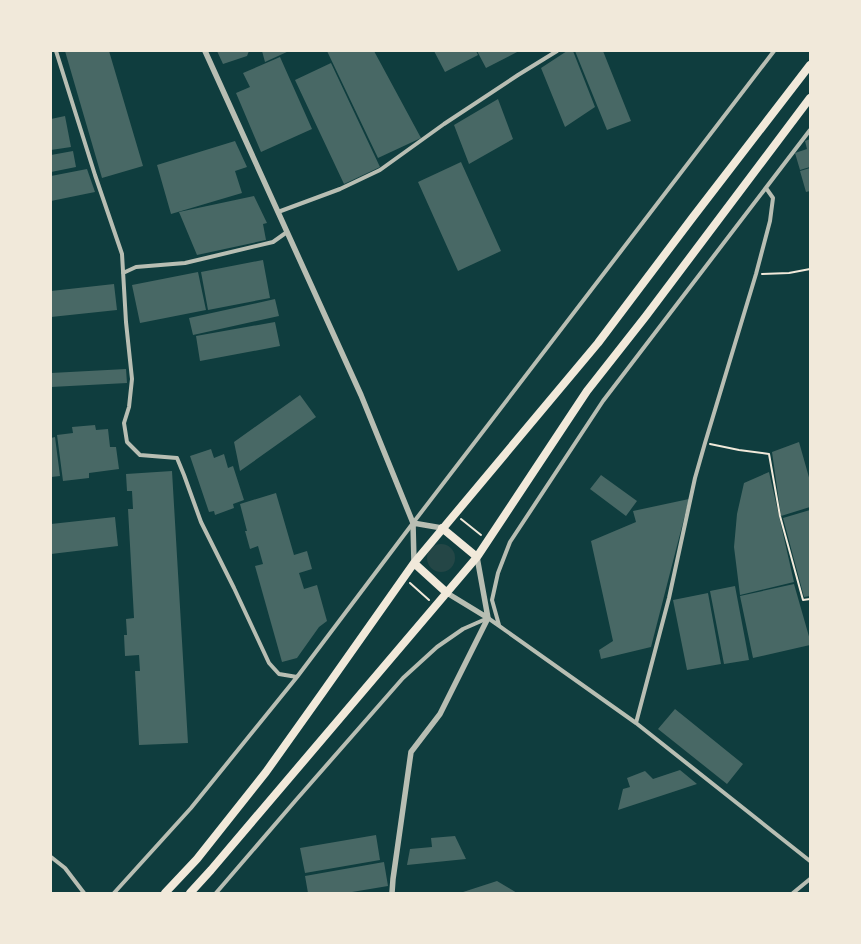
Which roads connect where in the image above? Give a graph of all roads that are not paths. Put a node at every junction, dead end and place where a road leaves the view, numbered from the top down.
1 (56, 51) edge
2 (205, 51) edge
3 (557, 51) edge
4 (774, 51) edge
5 (810, 66) edge
6 (810, 98) edge
7 (810, 130) edge
8 (766, 188) junction
9 (278, 212) junction
10 (287, 232) junction
11 (123, 274) junction
12 (413, 523) junction
13 (442, 528) junction
14 (477, 557) junction
15 (414, 563) junction
16 (447, 593) junction
17 (488, 618) junction
18 (499, 626) junction
19 (297, 676) junction
20 (636, 723) junction
21 (51, 857) edge
22 (810, 861) edge
23 (810, 879) edge
24 (84, 893) edge
25 (114, 893) edge
26 (165, 893) edge
27 (190, 893) edge
28 (216, 893) edge
29 (392, 893) edge
30 (793, 893) edge

1 - 11 street
2 - 9 street
3 - 9 street
4 - 12 street
5 - 13 highway
6 - 14 highway
7 - 8 street
8 - 18 street
8 - 20 street
9 - 10 street
10 - 11 street
10 - 12 street
11 - 19 street
12 - 13 street
12 - 15 street
12 - 19 street
13 - 14 highway
13 - 15 highway
14 - 16 highway
14 - 17 street
15 - 16 highway
15 - 26 highway
16 - 17 street
16 - 27 highway
17 - 18 street
17 - 28 street
17 - 29 street
18 - 20 street
19 - 25 street
20 - 22 street
21 - 24 street
23 - 30 street

